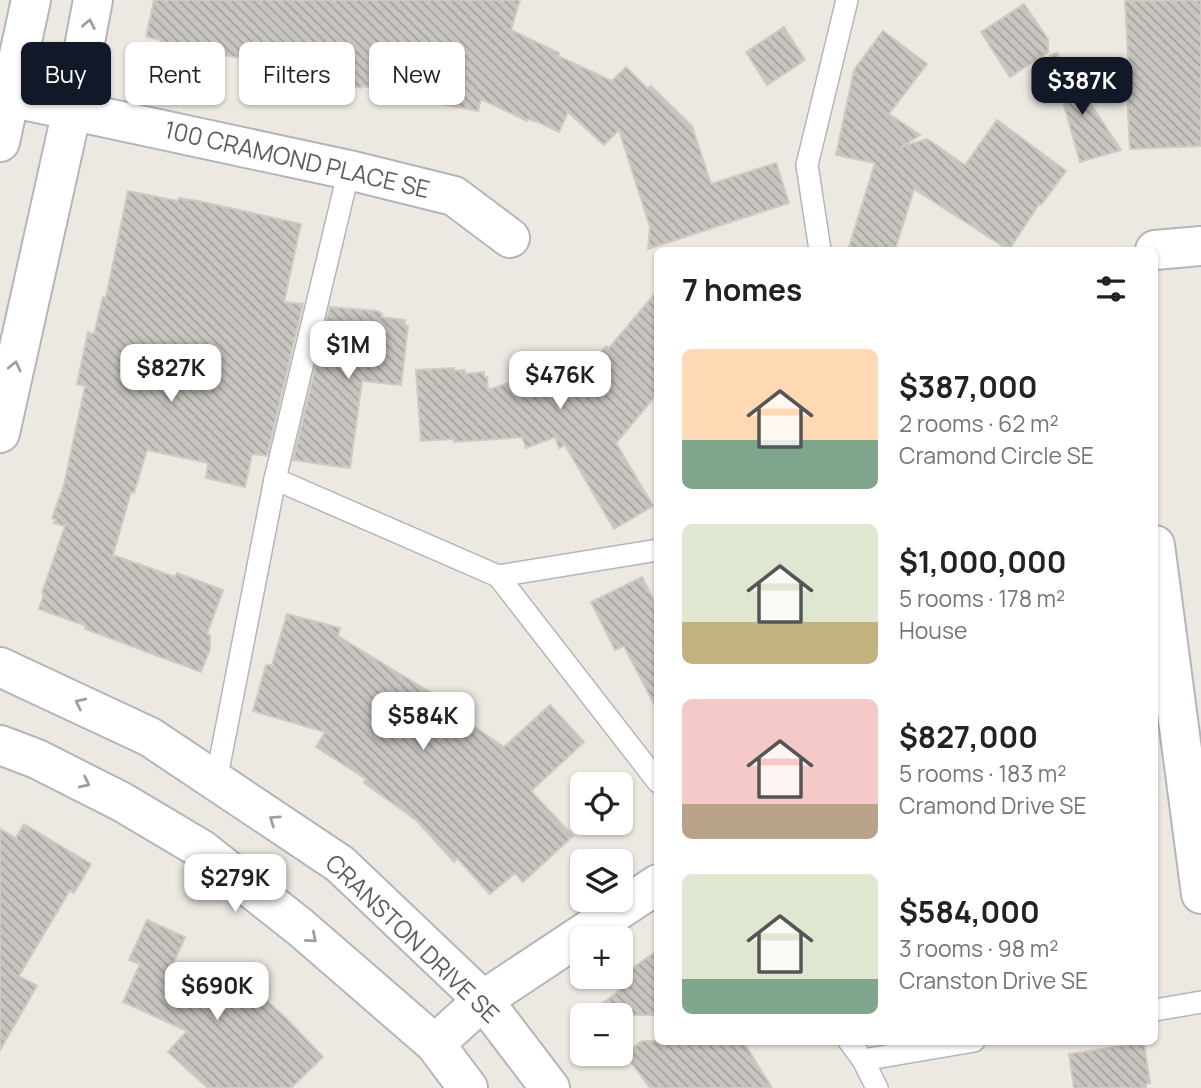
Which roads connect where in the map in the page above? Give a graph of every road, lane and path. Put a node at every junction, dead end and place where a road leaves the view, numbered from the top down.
1 (31, 0) edge
2 (93, 0) edge
3 (847, 0) edge
4 (5, 96) edge
5 (72, 110) junction
6 (0, 142) edge
7 (349, 170) junction
8 (510, 238) dead end
9 (1201, 246) edge
10 (820, 247) edge
11 (1158, 250) edge
12 (0, 433) edge
13 (275, 479) junction
14 (654, 551) edge
15 (498, 576) junction
16 (1158, 591) edge
17 (0, 667) edge
18 (0, 745) edge
19 (1168, 746) edge
20 (654, 777) edge
21 (216, 781) junction
22 (654, 887) edge
23 (1201, 894) edge
24 (483, 1000) junction
25 (1201, 1002) edge
26 (1158, 1009) edge
27 (435, 1044) junction
28 (852, 1045) edge
29 (951, 1045) edge
30 (863, 1060) junction
31 (468, 1088) edge
32 (550, 1088) edge
33 (877, 1088) edge

1 - 4 street
5 -> 2 street
3 - 10 lane
4 - 5 street, 100 CRAMOND PLACE SE
4 - 6 street
5 - 7 street, 100 CRAMOND PLACE SE
12 -> 5 street
7 - 8 street, 100 CRAMOND PLACE SE
7 - 13 lane
9 - 11 street
13 - 15 lane
13 - 21 lane
14 - 15 lane
15 - 20 lane
16 - 19 street
21 -> 17 street, CRANSTON DRIVE SE
18 -> 27 street
19 - 23 street
24 -> 21 street, CRANSTON DRIVE SE
22 - 24 street
24 - 27 street
24 - 32 street, CRANSTON DRIVE SE
25 - 26 lane
27 - 31 street
28 - 30 lane
29 - 30 lane
30 - 33 lane

